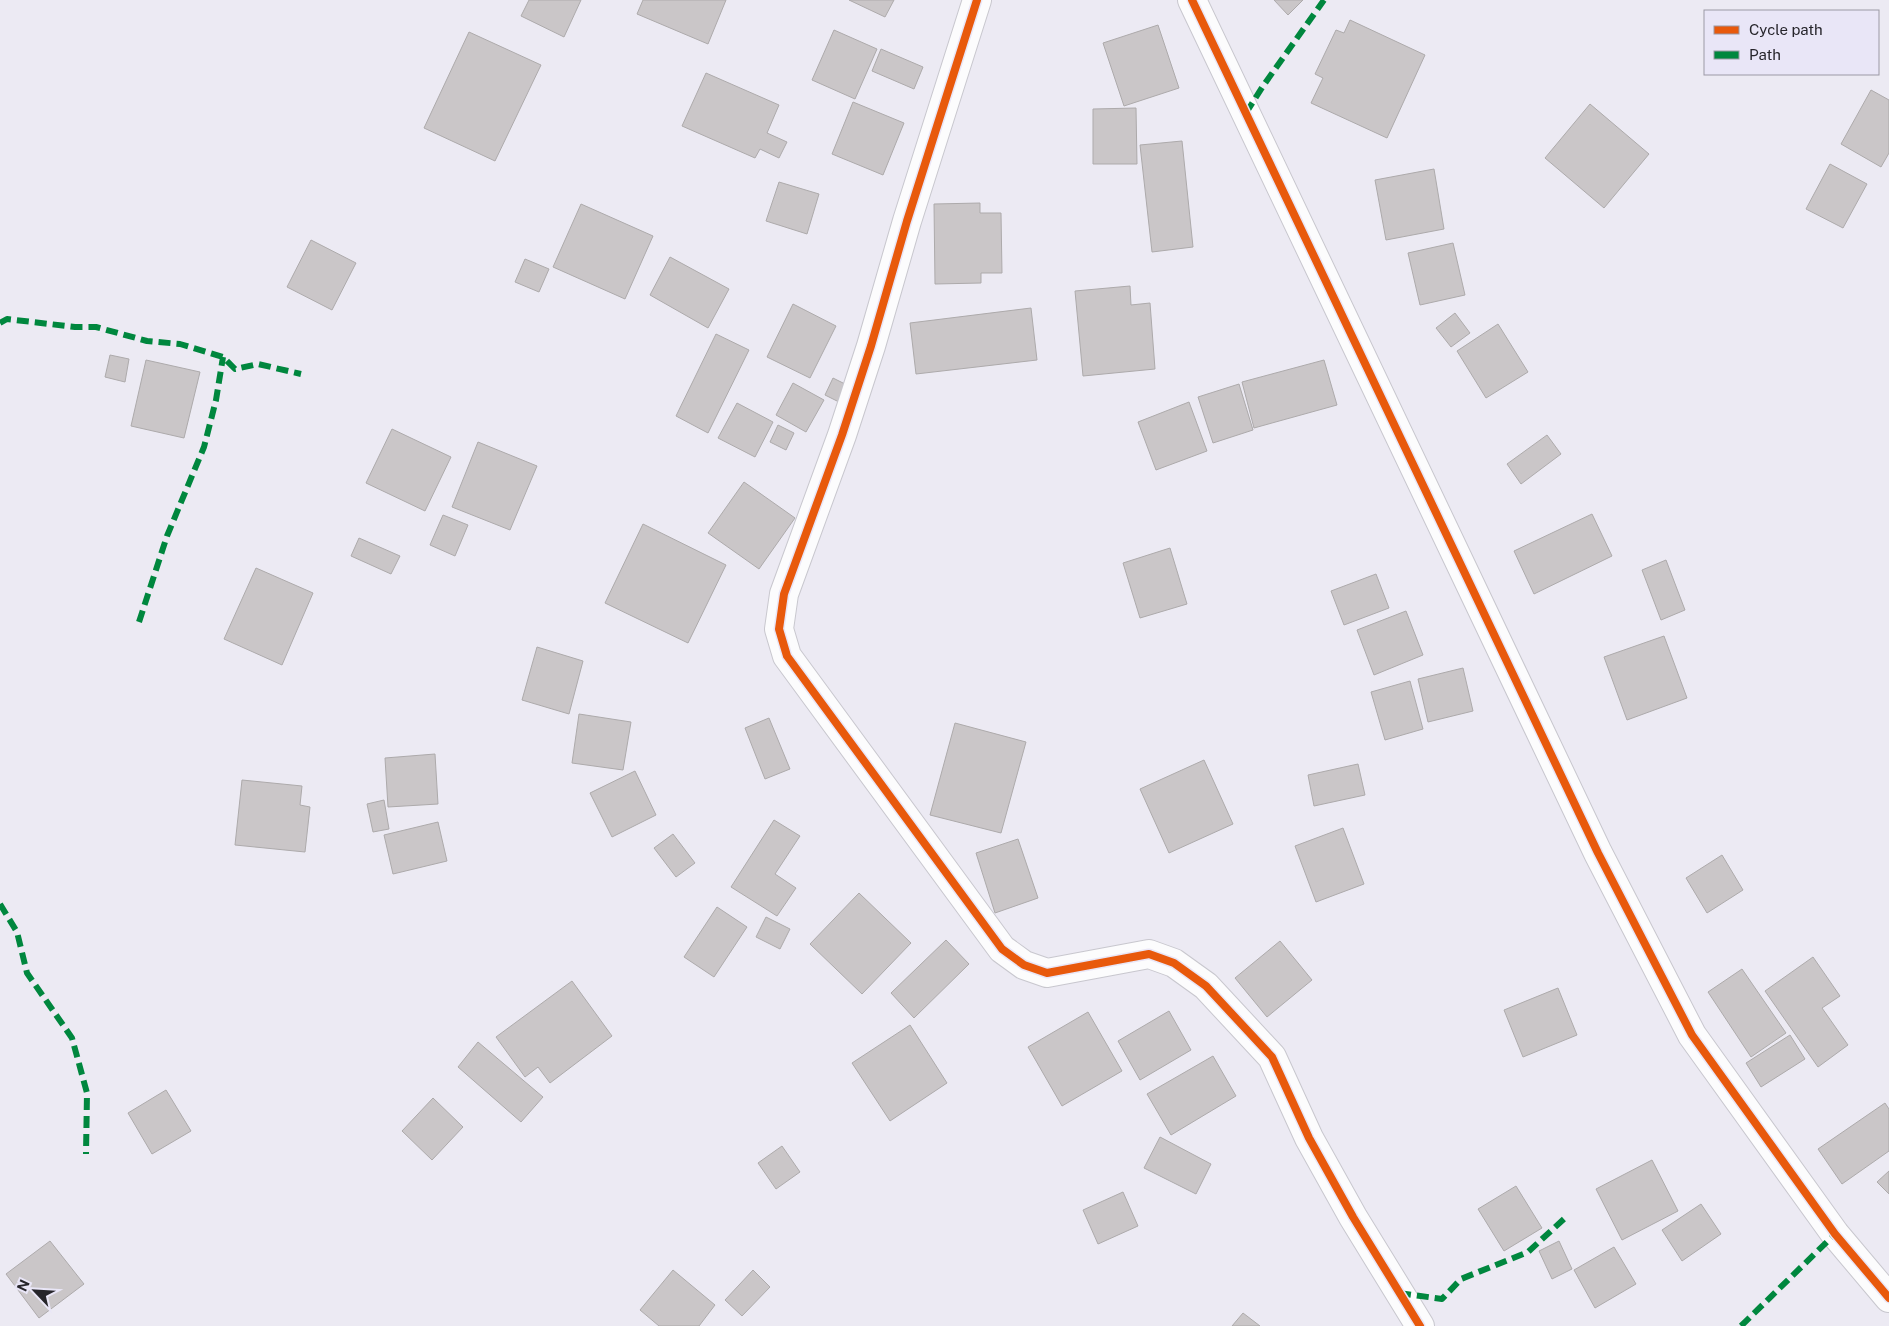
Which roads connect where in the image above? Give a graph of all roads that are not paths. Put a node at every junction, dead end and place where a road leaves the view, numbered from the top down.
1 (977, 0) edge
2 (1192, 0) edge
3 (1889, 1298) edge
4 (1420, 1326) edge

1 - 4 street
2 - 3 street

